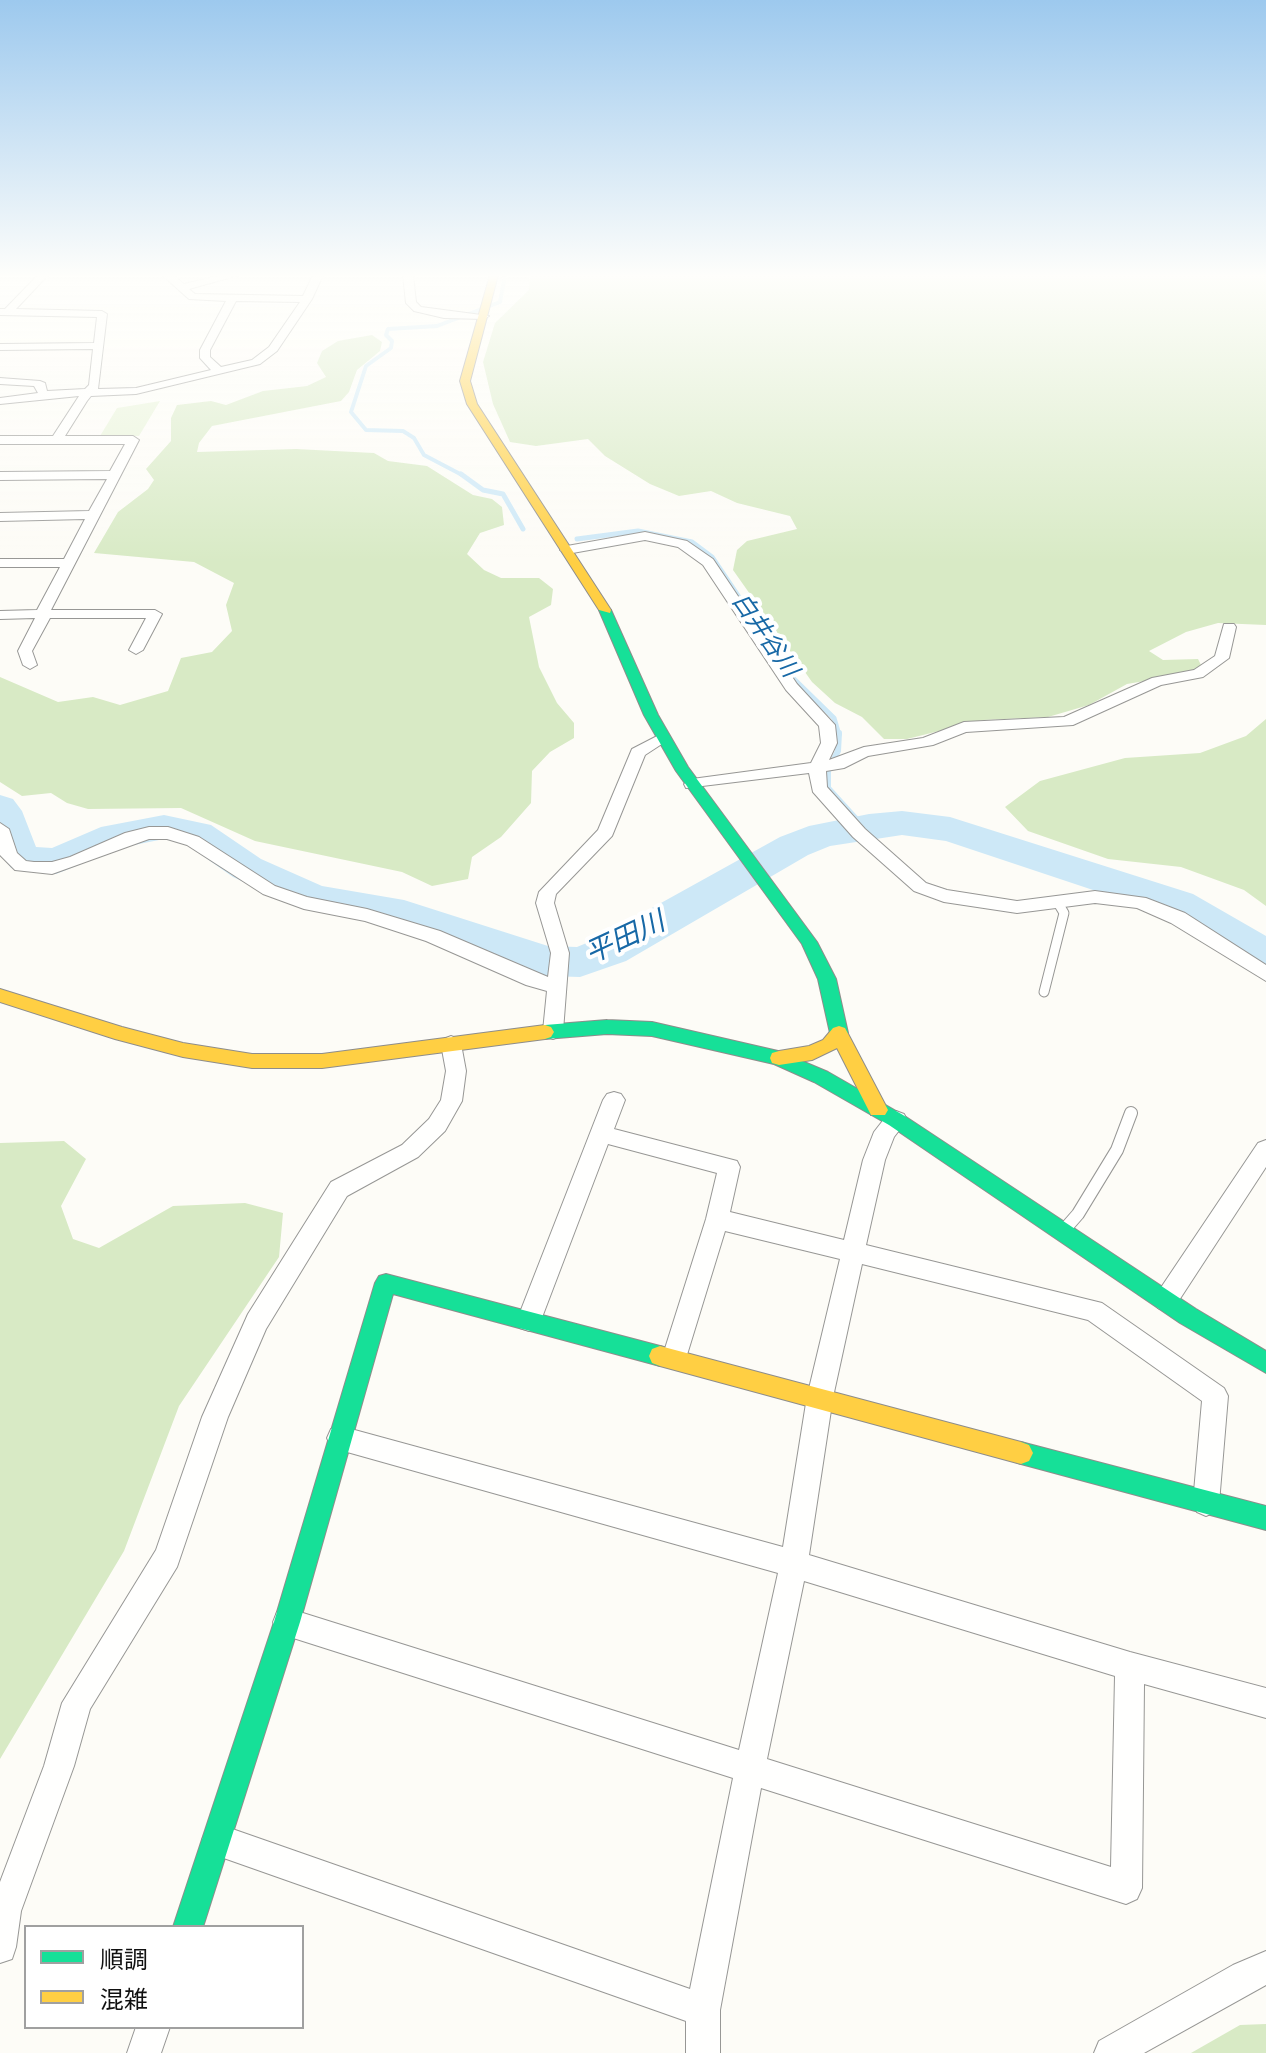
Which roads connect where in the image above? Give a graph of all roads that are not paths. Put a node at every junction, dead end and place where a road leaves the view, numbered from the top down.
1 (96, 371) edge
2 (224, 371) edge
3 (468, 371) edge
4 (220, 372) joint
5 (0, 381) edge
6 (89, 392) junction
7 (40, 395) junction
8 (0, 401) edge
9 (0, 440) edge
10 (57, 440) junction
11 (115, 475) junction
12 (0, 476) edge
13 (95, 515) junction
14 (0, 517) edge
15 (567, 550) junction
16 (0, 563) edge
17 (68, 563) junction
18 (42, 614) junction
19 (0, 615) edge
20 (1229, 627) dead end
21 (136, 650) dead end
22 (30, 665) dead end
23 (663, 738) junction
24 (817, 767) junction
25 (692, 784) junction
26 (0, 829) edge
27 (1058, 903) junction
28 (559, 969) junction
29 (1266, 974) edge
30 (1044, 992) dead end
31 (0, 995) edge
32 (553, 1031) junction
33 (839, 1033) junction
34 (451, 1044) junction
35 (778, 1058) junction
36 (614, 1100) dead end
37 (1131, 1113) dead end
38 (887, 1115) junction
39 (601, 1134) junction
40 (1266, 1149) edge
41 (717, 1219) junction
42 (1062, 1231) junction
43 (853, 1253) junction
44 (1166, 1300) junction
45 (529, 1320) junction
46 (674, 1358) junction
47 (1266, 1363) edge
48 (820, 1397) junction
49 (340, 1438) junction
50 (1206, 1503) junction
51 (1266, 1518) edge
52 (794, 1564) junction
53 (287, 1622) junction
54 (1130, 1666) junction
55 (1266, 1703) edge
56 (750, 1767) junction
57 (218, 1840) junction
58 (189, 1925) edge
59 (0, 1947) edge
60 (1266, 1968) edge
61 (703, 2010) junction
62 (152, 2029) edge
63 (144, 2053) edge
64 (703, 2053) edge
65 (1111, 2053) edge

1 - 6 street
2 - 4 street
3 - 15 street
4 - 6 street
5 - 7 street
6 - 7 street
6 - 10 street
7 - 8 street
9 - 10 street
10 - 11 street
11 - 12 street
11 - 13 street
13 - 14 street
13 - 17 street
15 - 23 street
15 - 24 street
16 - 17 street
17 - 18 street
18 - 19 street
18 - 21 street
18 - 22 street
20 - 24 street
23 - 25 street
23 - 28 street
24 - 25 street
24 - 27 street
25 - 33 street
26 - 28 street
27 - 29 street
27 - 30 lane
28 - 32 street
31 - 34 street
32 - 34 street
32 - 35 street
33 - 35 street
33 - 38 street
34 - 59 street
35 - 38 street
36 - 39 street
37 - 42 lane
38 - 42 street
38 - 43 street
39 - 41 street
39 - 45 street
40 - 44 street
41 - 43 street
41 - 46 street
42 - 44 street
43 - 48 street
43 - 50 street
44 - 47 street
45 - 46 street
45 - 49 street
46 - 48 street
48 - 50 street
48 - 52 street
49 - 52 street
49 - 53 street
50 - 51 street
52 - 54 street
52 - 56 street
53 - 56 street
53 - 57 street
54 - 55 street
54 - 56 street
56 - 61 street
57 - 58 street
57 - 61 street
60 - 65 street
61 - 64 street
62 - 63 street

